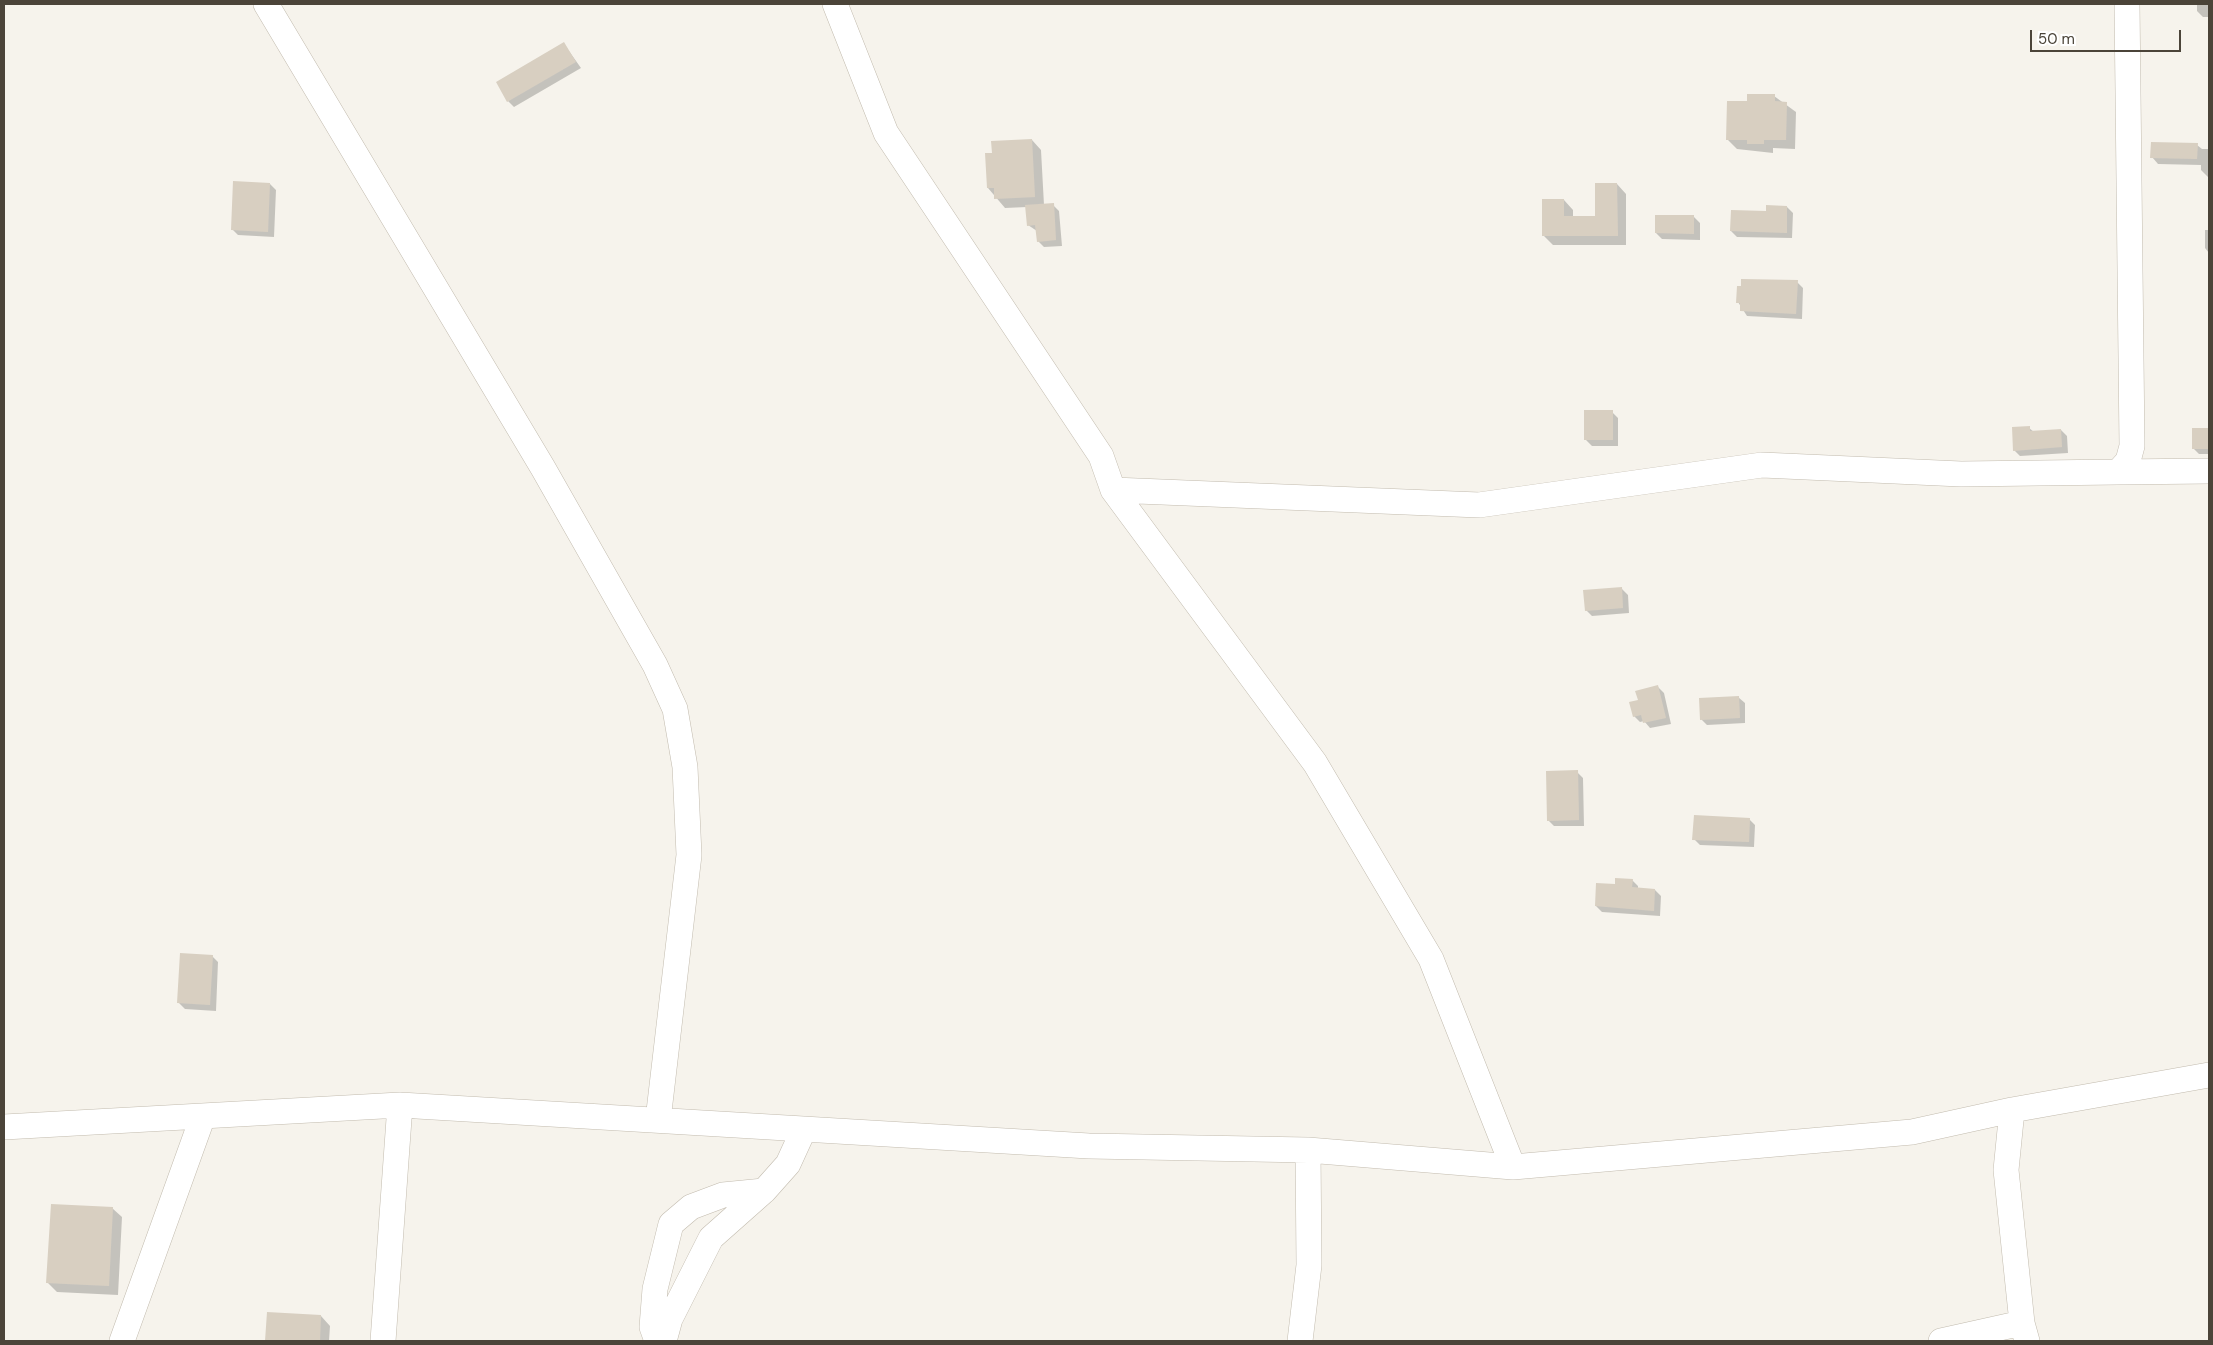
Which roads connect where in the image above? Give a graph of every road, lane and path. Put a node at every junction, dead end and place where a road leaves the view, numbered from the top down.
1 (266, 4) edge
2 (835, 4) edge
3 (2127, 4) edge
4 (2209, 471) edge
5 (2118, 472) junction
6 (1114, 490) junction
7 (2209, 1075) edge
8 (400, 1105) junction
9 (2012, 1110) junction
10 (203, 1116) junction
11 (658, 1120) junction
12 (4, 1127) edge
13 (804, 1129) junction
14 (1308, 1150) junction
15 (1513, 1167) junction
16 (764, 1191) junction
17 (2024, 1332) edge
18 (122, 1341) edge
19 (383, 1341) edge
20 (657, 1341) edge
21 (664, 1341) edge
22 (1300, 1341) edge
23 (1941, 1341) edge

1 - 11 street
2 - 6 street
3 - 5 street
4 - 5 street
5 - 6 street
6 - 15 street
7 - 9 street
8 - 10 street
8 - 11 street
8 - 19 street
9 - 15 street
9 - 17 street
10 - 12 street
10 - 18 street
11 - 13 street
13 - 14 street
13 - 16 street
14 - 15 street
14 - 22 street
16 - 20 street
16 - 21 street
17 - 23 street

